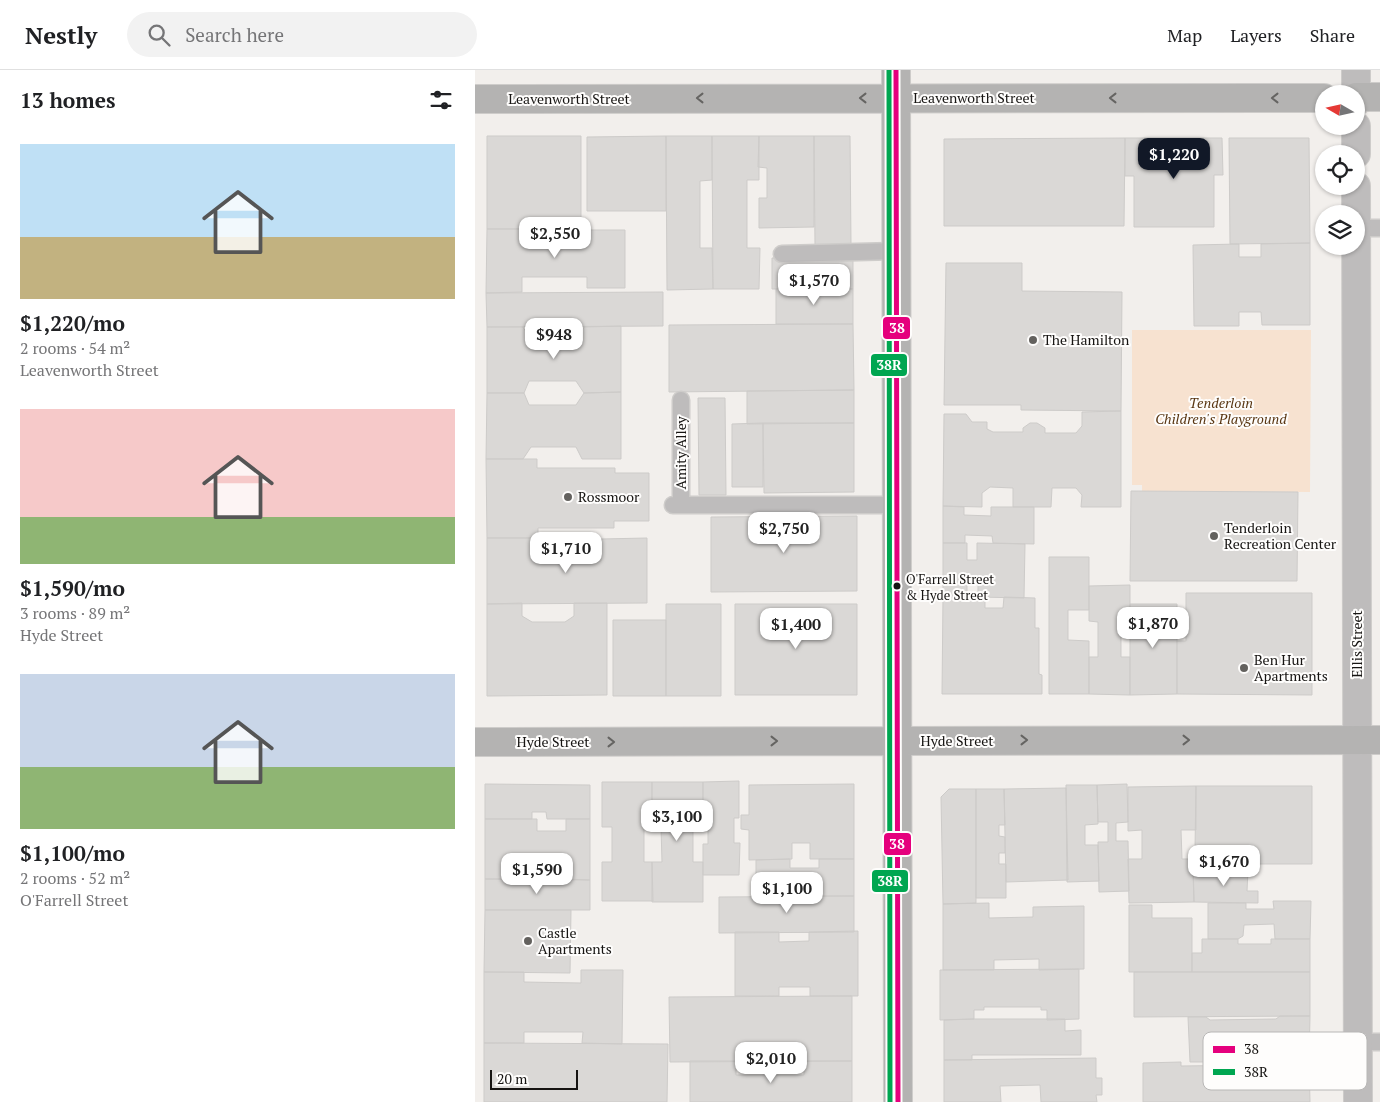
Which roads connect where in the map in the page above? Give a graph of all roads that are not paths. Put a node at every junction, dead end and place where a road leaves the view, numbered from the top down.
1 (896, 70) edge
2 (1356, 70) edge
3 (1356, 85) edge
4 (1380, 97) edge
5 (896, 98) junction
6 (1315, 98) edge
7 (1365, 98) edge
8 (475, 99) edge
9 (1365, 228) edge
10 (1380, 228) edge
11 (896, 251) junction
12 (782, 254) dead end
13 (1357, 255) edge
14 (681, 400) dead end
15 (897, 505) junction
16 (1369, 740) edge
17 (897, 741) junction
18 (475, 742) edge
19 (1369, 1042) edge
20 (898, 1102) edge

1 - 5 street
2 - 3 street
4 - 7 street
6 -> 5 street, Leavenworth Street
5 -> 8 street, Leavenworth Street
5 - 11 street
9 - 10 lane
11 - 12 lane
11 - 15 street
13 - 16 street, Ellis Street
14 - 15 lane, Amity Alley
15 - 17 street
17 -> 16 street, Hyde Street
16 - 19 street, Ellis Street
18 -> 17 street, Hyde Street
17 - 20 street

